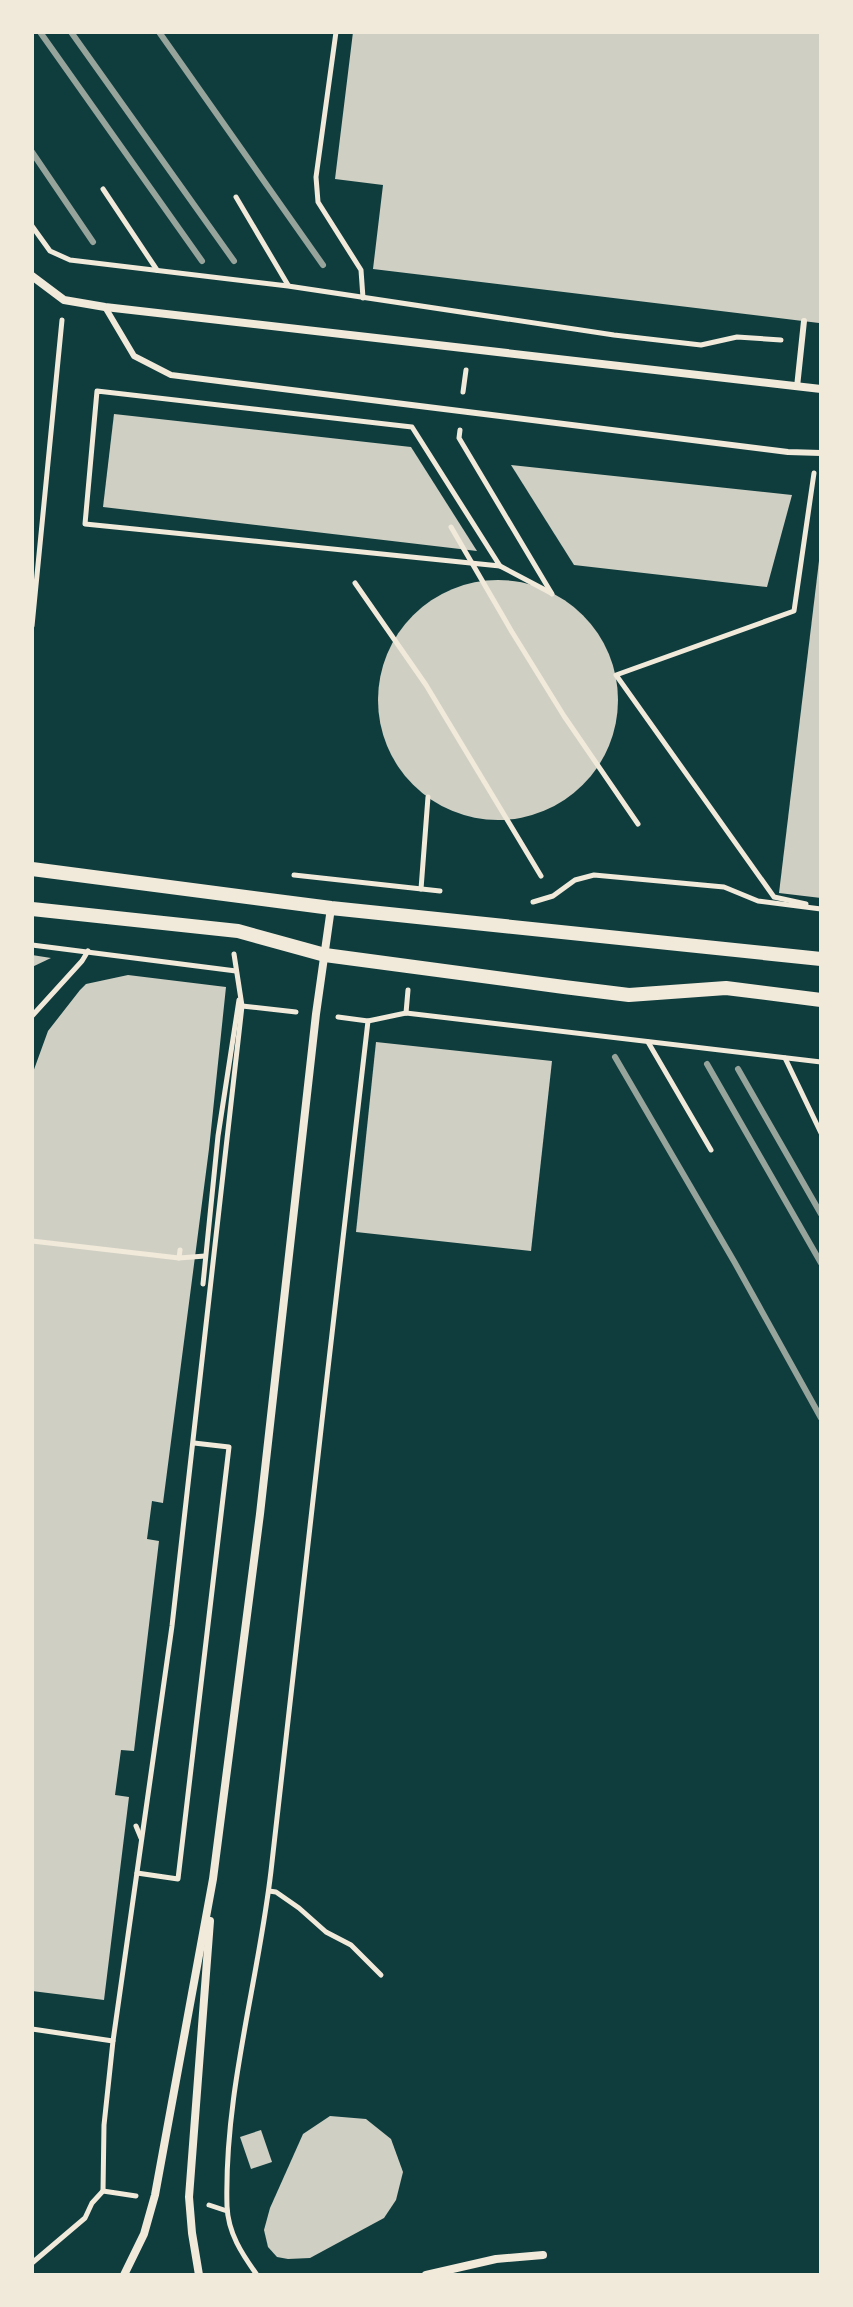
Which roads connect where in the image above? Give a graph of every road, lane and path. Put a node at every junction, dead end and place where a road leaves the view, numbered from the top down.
1 (336, 32) edge
2 (103, 189) dead end
3 (236, 197) dead end
4 (32, 226) edge
5 (158, 271) junction
6 (32, 276) edge
7 (288, 286) junction
8 (363, 298) junction
9 (64, 300) junction
10 (105, 307) junction
11 (804, 321) dead end
12 (802, 341) junction
13 (797, 387) junction
14 (821, 389) edge
15 (461, 411) junction
16 (819, 453) edge
17 (451, 527) dead end
18 (471, 563) junction
19 (500, 566) junction
20 (355, 583) dead end
21 (32, 626) edge
22 (428, 797) dead end
23 (638, 824) dead end
24 (32, 869) edge
25 (288, 874) dead end
26 (541, 876) dead end
27 (421, 889) junction
28 (449, 892) dead end
29 (420, 897) dead end
30 (532, 902) dead end
31 (331, 908) junction
32 (821, 908) edge
33 (32, 909) edge
34 (32, 945) edge
35 (88, 951) junction
36 (325, 955) junction
37 (821, 959) edge
38 (236, 971) dead end
39 (240, 989) dead end
40 (821, 1000) edge
41 (242, 1006) dead end
42 (32, 1016) edge
43 (648, 1041) junction
44 (784, 1057) junction
45 (821, 1062) edge
46 (821, 1133) edge
47 (711, 1150) dead end
48 (32, 1241) edge
49 (180, 1250) dead end
50 (205, 1256) junction
51 (179, 1258) junction
52 (203, 1284) dead end
53 (194, 1367) dead end
54 (201, 1368) junction
55 (194, 1443) junction
56 (184, 1465) dead end
57 (191, 1466) junction
58 (136, 1826) dead end
59 (142, 1839) junction
60 (137, 1873) junction
61 (213, 1879) junction
62 (269, 1891) junction
63 (381, 1975) dead end
64 (32, 2029) edge
65 (113, 2041) junction
66 (543, 2255) dead end
67 (32, 2263) edge
68 (124, 2275) edge
69 (199, 2275) edge
70 (257, 2275) edge
71 (426, 2275) edge

1 - 8 path
2 - 5 path
3 - 7 path
4 - 5 path
5 - 7 path
6 - 9 street
7 - 8 path
8 - 12 path
9 - 10 street
9 - 21 path
10 - 13 street
10 - 15 lane
11 - 12 lane
12 - 13 lane
13 - 14 street
15 - 16 lane
15 - 19 path
16 - 32 path
17 - 18 path
18 - 19 path
18 - 19 path
18 - 23 path
20 - 26 path
22 - 27 path
24 - 31 street
25 - 27 path
27 - 28 path
27 - 29 path
30 - 32 path
31 - 36 street
31 - 37 street
33 - 36 street
34 - 35 path
35 - 38 path
35 - 42 path
36 - 40 street
36 - 61 street
39 - 50 path
41 - 54 path
43 - 44 path
43 - 47 path
43 - 62 path
44 - 45 path
44 - 46 path
48 - 51 path
49 - 51 path
50 - 51 path
50 - 52 path
53 - 54 path
54 - 55 path
55 - 57 path
55 - 60 path
56 - 57 path
57 - 59 path
58 - 59 path
59 - 60 path
60 - 65 path
61 - 68 street
61 - 69 street
62 - 63 path
62 - 70 path
64 - 65 path
65 - 67 path
66 - 71 street

